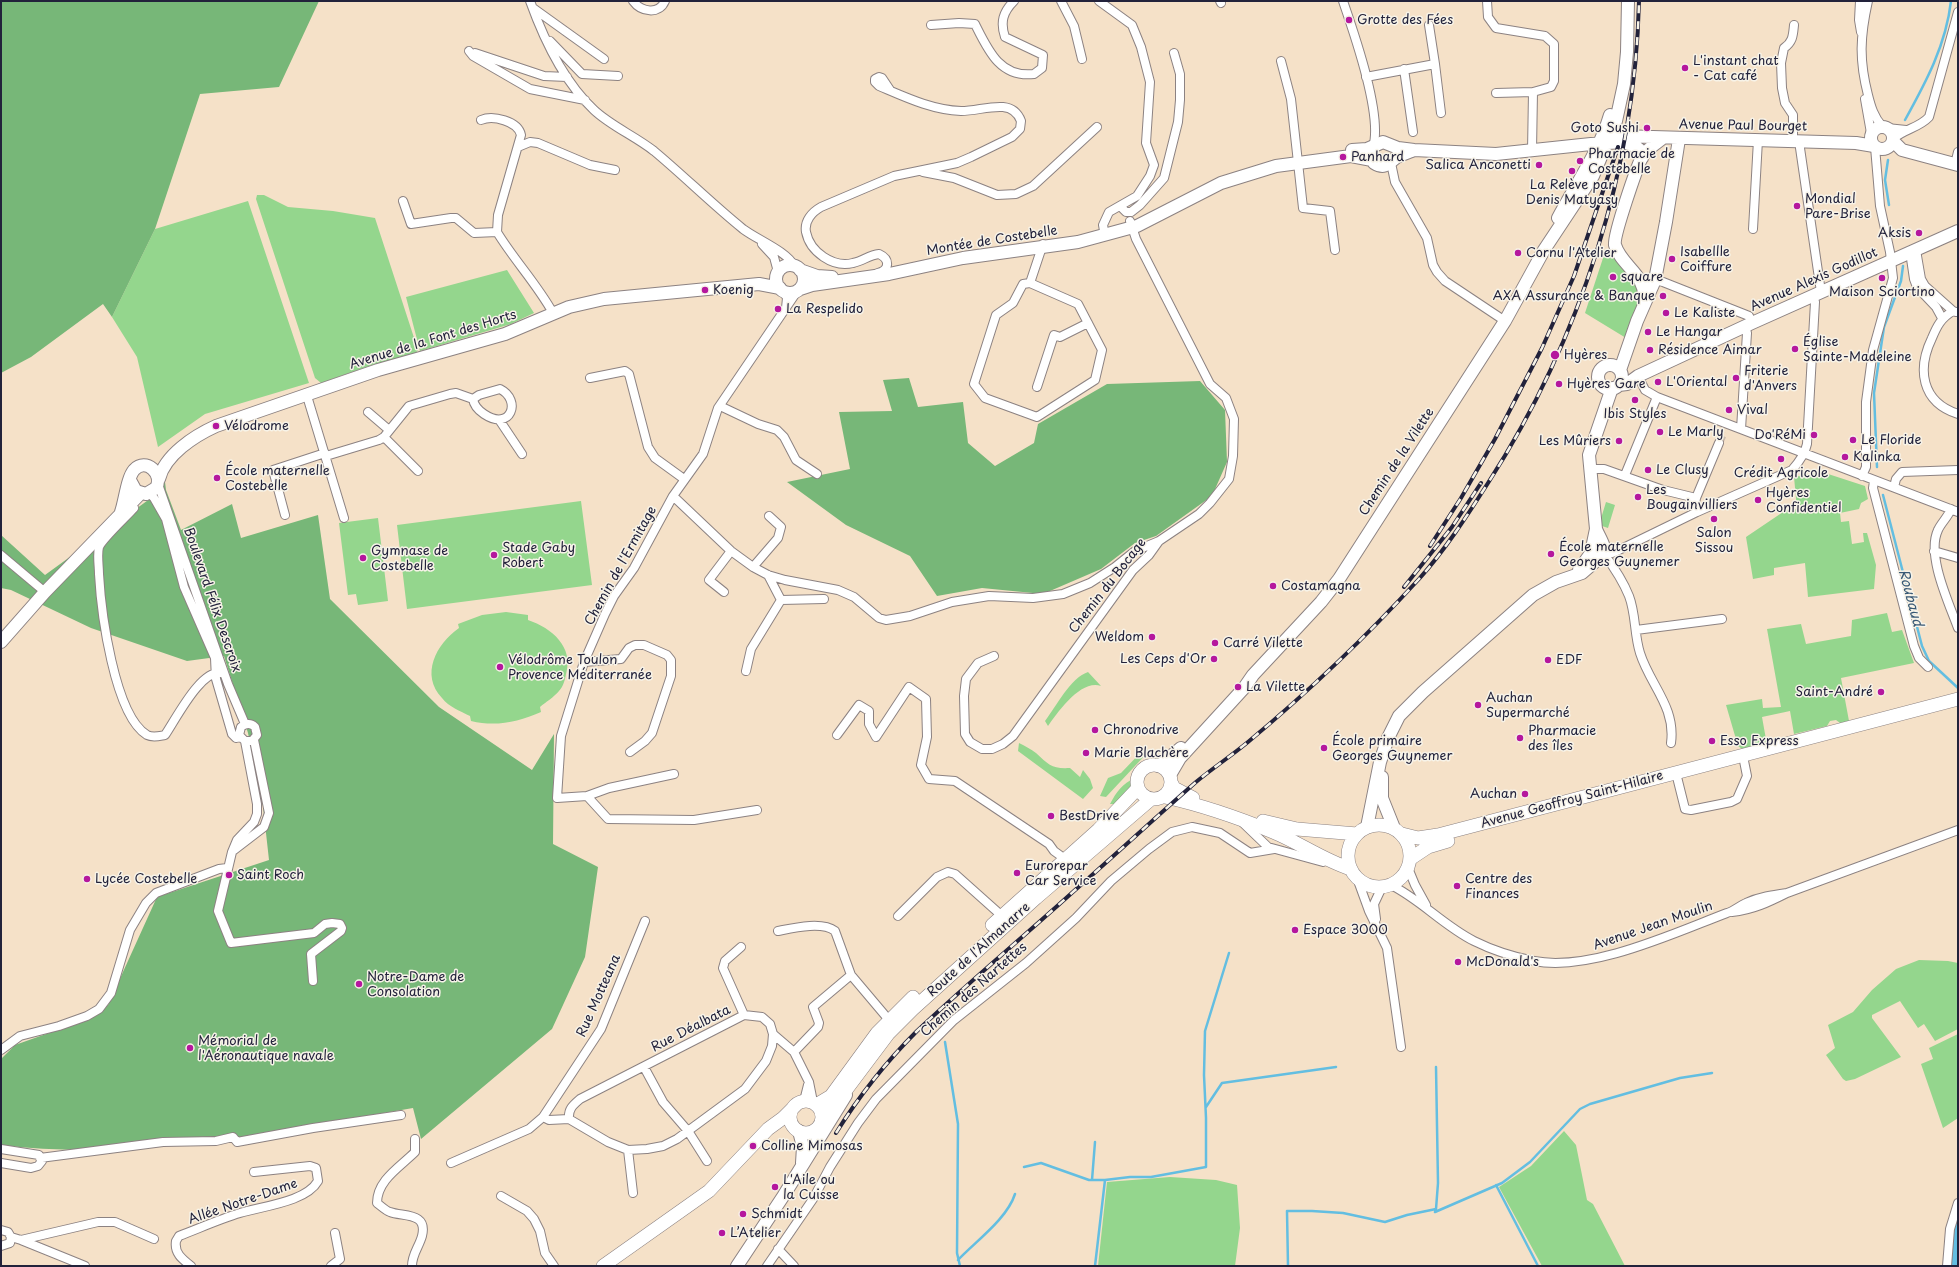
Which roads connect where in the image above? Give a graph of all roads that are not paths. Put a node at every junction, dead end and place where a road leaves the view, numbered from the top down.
1 (634, 1) edge
2 (665, 1) edge
3 (1014, 1) edge
4 (1061, 1) edge
5 (1099, 1) edge
6 (1342, 1) edge
7 (1486, 1) edge
8 (1628, 1) edge
9 (1860, 1) edge
10 (1868, 1) edge
11 (531, 4) edge
12 (1958, 12) edge
13 (1429, 25) dead end
14 (1794, 25) dead end
15 (931, 26) dead end
16 (1627, 32) junction
17 (542, 34) junction
18 (1862, 37) junction
19 (1174, 53) dead end
20 (604, 59) dead end
21 (1082, 59) dead end
22 (1281, 61) dead end
23 (1435, 64) junction
24 (1404, 69) junction
25 (618, 76) dead end
26 (567, 77) junction
27 (1366, 77) junction
28 (1864, 80) junction
29 (890, 90) dead end
30 (1533, 92) junction
31 (1496, 93) dead end
32 (585, 100) junction
33 (1441, 113) dead end
34 (1374, 119) junction
35 (481, 120) dead end
36 (1616, 124) junction
37 (1097, 127) dead end
38 (1884, 127) junction
39 (1906, 130) junction
40 (1413, 132) dead end
41 (1630, 136) junction
42 (1662, 138) junction
43 (1678, 139) junction
44 (1605, 140) junction
45 (1758, 140) junction
46 (1873, 140) junction
47 (1893, 140) junction
48 (1797, 141) junction
49 (1388, 144) junction
50 (1584, 145) junction
51 (518, 147) junction
52 (1373, 147) junction
53 (1532, 148) junction
54 (1414, 150) junction
55 (1958, 152) edge
56 (1642, 158) junction
57 (1299, 159) junction
58 (1590, 160) junction
59 (1392, 162) junction
60 (1375, 163) junction
61 (1957, 165) edge
62 (615, 170) dead end
63 (920, 171) junction
64 (1395, 182) junction
65 (403, 201) dead end
66 (1120, 206) junction
67 (1131, 225) junction
68 (1753, 229) dead end
69 (1958, 231) edge
70 (497, 232) junction
71 (1104, 233) junction
72 (760, 241) junction
73 (1043, 244) junction
74 (1335, 250) dead end
75 (1544, 250) junction
76 (1913, 251) junction
77 (1891, 260) junction
78 (797, 268) junction
79 (887, 268) junction
80 (778, 273) junction
81 (1639, 277) junction
82 (859, 278) junction
83 (1654, 280) junction
84 (1030, 283) junction
85 (759, 284) junction
86 (782, 290) junction
87 (799, 290) junction
88 (1817, 294) junction
89 (1644, 304) junction
90 (786, 308) junction
91 (1955, 312) edge
92 (553, 313) junction
93 (1942, 318) junction
94 (1505, 322) junction
95 (1088, 323) junction
96 (1748, 324) junction
97 (1617, 369) junction
98 (1638, 376) junction
99 (590, 378) dead end
100 (1611, 386) junction
101 (1037, 387) dead end
102 (307, 396) junction
103 (1657, 397) junction
104 (473, 399) junction
105 (720, 406) junction
106 (368, 412) dead end
107 (1958, 414) edge
108 (500, 421) junction
109 (1726, 423) junction
110 (1742, 428) junction
111 (389, 430) junction
112 (1724, 432) tunnel mouth
113 (384, 437) junction
114 (1719, 443) tunnel mouth
115 (1791, 447) junction
116 (325, 454) junction
117 (522, 454) dead end
118 (174, 455) junction
119 (1809, 455) junction
120 (1797, 464) junction
121 (150, 467) junction
122 (1590, 469) junction
123 (1958, 470) edge
124 (418, 471) dead end
125 (817, 474) dead end
126 (1625, 475) junction
127 (1862, 476) junction
128 (684, 479) junction
129 (130, 480) junction
130 (1874, 481) junction
131 (158, 482) junction
132 (1894, 487) junction
133 (145, 493) junction
134 (673, 496) junction
135 (1696, 498) junction
136 (1955, 510) edge
137 (1697, 512) junction
138 (121, 513) junction
139 (285, 515) dead end
140 (769, 516) dead end
141 (344, 518) dead end
142 (1158, 541) junction
143 (1599, 550) junction
144 (731, 551) junction
145 (1934, 551) junction
146 (1, 555) edge
147 (1958, 558) edge
148 (753, 567) junction
149 (768, 575) junction
150 (45, 592) junction
151 (724, 592) dead end
152 (824, 599) dead end
153 (781, 600) junction
154 (1722, 619) dead end
155 (1958, 628) edge
156 (1636, 630) junction
157 (1, 642) edge
158 (994, 656) dead end
159 (584, 662) junction
160 (1928, 667) dead end
161 (1452, 669) junction
162 (746, 671) dead end
163 (215, 673) junction
164 (224, 674) junction
165 (1253, 675) junction
166 (1958, 699) edge
167 (1958, 706) edge
168 (245, 724) junction
169 (837, 735) dead end
170 (243, 739) junction
171 (254, 740) junction
172 (1671, 743) dead end
173 (630, 752) dead end
174 (1743, 759) junction
175 (1159, 766) junction
176 (674, 774) dead end
177 (1677, 776) junction
178 (1171, 780) junction
179 (1138, 788) junction
180 (587, 796) junction
181 (1165, 796) junction
182 (1150, 800) junction
183 (757, 810) dead end
184 (1242, 822) junction
185 (1362, 830) junction
186 (1958, 830) edge
187 (1398, 831) junction
188 (1260, 841) junction
189 (1274, 849) junction
190 (232, 852) junction
191 (1256, 853) junction
192 (1065, 859) junction
193 (1332, 862) junction
194 (1409, 864) junction
195 (227, 868) junction
196 (1354, 874) junction
197 (1387, 886) junction
198 (1429, 909) junction
199 (898, 916) dead end
200 (1002, 916) junction
201 (645, 921) dead end
202 (1376, 924) junction
203 (778, 931) dead end
204 (741, 947) dead end
205 (851, 975) junction
206 (313, 981) dead end
207 (744, 1015) junction
208 (888, 1020) junction
209 (773, 1034) junction
210 (1401, 1047) dead end
211 (1, 1050) edge
212 (794, 1052) junction
213 (644, 1067) junction
214 (860, 1073) junction
215 (810, 1106) junction
216 (401, 1116) dead end
217 (543, 1117) junction
218 (569, 1118) junction
219 (797, 1129) junction
220 (814, 1130) junction
221 (688, 1131) junction
222 (761, 1138) junction
223 (415, 1139) dead end
224 (1, 1149) edge
225 (628, 1150) junction
226 (808, 1155) junction
227 (40, 1158) junction
228 (707, 1161) dead end
229 (1, 1163) edge
230 (451, 1163) dead end
231 (801, 1166) junction
232 (254, 1172) dead end
233 (633, 1193) dead end
234 (501, 1196) dead end
235 (1958, 1203) edge
236 (1, 1230) edge
237 (335, 1233) dead end
238 (11, 1237) junction
239 (154, 1239) dead end
240 (21, 1240) junction
241 (1, 1246) edge
242 (778, 1249) junction
243 (85, 1266) edge
244 (191, 1266) edge
245 (331, 1266) edge
246 (412, 1266) edge
247 (554, 1266) edge
248 (603, 1266) edge
249 (737, 1266) edge
250 (767, 1266) edge
251 (794, 1266) edge
252 (1947, 1266) edge

1 - 2 street
3 - 15 street
4 - 21 street
5 - 66 street
6 - 27 street
7 - 30 street
8 - 16 main road
9 - 18 street
10 - 18 street
11 - 17 street
11 - 20 street
12 - 39 street
13 - 23 street
14 - 48 street
16 - 36 main road
16 - 44 main road
17 - 25 street
17 - 26 street
18 - 28 street
19 - 66 street
22 - 57 street
23 - 24 street
23 - 33 street
24 - 27 street
24 - 40 street
26 - 32 street
26 - 32 street
27 - 34 street
28 - 38 street
28 - 46 street
29 - 63 street
30 - 31 street
30 - 53 street
32 - 72 street
34 - 49 street
34 - 52 street
35 - 51 street
36 - 41 main road
36 - 44 main road
37 - 63 street
38 - 39 street
38 - 46 main road
38 - 47 main road
39 - 47 street
41 - 42 main road, Avenue Paul Bourget
41 - 44 main road, Avenue Paul Bourget
42 - 43 main road, Avenue Paul Bourget
42 - 56 main road
43 - 45 main road, Avenue Paul Bourget
43 - 83 main road
44 - 50 main road, Montée de Costebelle
44 - 53 main road, Montée de Costebelle
44 - 56 main road
44 - 58 main road, Chemin de la Vilette
44 - 75 main road, Chemin de la Vilette
45 - 48 main road, Avenue Paul Bourget
45 - 68 street
46 - 47 main road
46 - 48 main road, Avenue Paul Bourget
46 - 77 street
47 - 61 main road
48 - 88 street
49 - 52 main road, Montée de Costebelle
49 - 54 main road, Montée de Costebelle
49 - 59 main road
50 - 53 main road, Montée de Costebelle
50 - 58 main road
51 - 62 street
51 - 70 street
52 - 57 main road, Montée de Costebelle
52 - 60 main road
53 - 54 main road, Montée de Costebelle
54 - 59 main road, Montée de Costebelle
55 - 61 street
56 - 81 main road
57 - 60 main road, Montée de Costebelle
57 - 67 main road, Montée de Costebelle
57 - 74 street
58 - 75 main road, Chemin de la Vilette
59 - 60 main road, Montée de Costebelle
59 - 64 street
60 - 64 street
63 - 79 street
64 - 94 street
65 - 70 street
66 - 71 street
67 - 71 main road, Montée de Costebelle
67 - 142 street, Chemin du Bocage
69 - 76 main road, Avenue Alexis Godillot
70 - 92 street
71 - 73 main road, Montée de Costebelle
72 - 78 street
72 - 80 street
73 - 79 main road, Montée de Costebelle
73 - 82 main road, Montée de Costebelle
73 - 84 street
75 - 94 main road, Chemin de la Vilette
76 - 77 main road, Avenue Alexis Godillot
76 - 91 street
76 - 93 street
77 - 88 main road, Avenue Alexis Godillot
77 - 127 street
78 - 79 main road, Montée de Costebelle
78 - 80 main road
78 - 87 main road
79 - 82 street
80 - 85 main road, Avenue de la Font des Horts
80 - 86 main road
81 - 83 main road
81 - 89 main road
82 - 87 main road, Montée de Costebelle
83 - 89 main road
83 - 96 street
84 - 95 street
84 - 95 street
85 - 86 main road, Avenue de la Font des Horts
85 - 92 main road, Avenue de la Font des Horts
86 - 87 main road
86 - 90 street
87 - 90 street, Chemin de l'Ermitage
88 - 96 main road, Avenue Alexis Godillot
88 - 119 street
89 - 97 main road
90 - 105 street, Chemin de l'Ermitage
91 - 93 street
92 - 102 main road, Avenue de la Font des Horts
93 - 107 street
94 - 165 main road, Chemin de la Vilette
95 - 101 street
96 - 98 main road, Avenue Alexis Godillot
96 - 110 street
97 - 98 main road
97 - 100 main road
97 - 100 main road
98 - 100 main road, Avenue Alexis Godillot
98 - 103 street
99 - 128 street
100 - 122 main road
102 - 116 street
102 - 118 main road, Avenue de la Font des Horts
103 - 109 street
103 - 126 street
104 - 108 street
104 - 108 street
104 - 111 street
105 - 125 street
105 - 128 street, Chemin de l'Ermitage
106 - 111 street
108 - 117 street
109 - 110 street
109 - 112 street
110 - 115 street
111 - 113 street
113 - 116 street
113 - 124 street
114 - 135 street
115 - 119 street
115 - 120 street
116 - 139 street
116 - 141 street
118 - 121 main road, Avenue de la Font des Horts
118 - 131 main road, Avenue de la Font des Horts
119 - 120 street
119 - 127 street
120 - 137 street
121 - 129 main road
121 - 131 main road
122 - 126 street
122 - 143 main road
123 - 132 street
126 - 135 street
127 - 130 street
128 - 134 street, Chemin de l'Ermitage
129 - 133 main road
129 - 138 main road
130 - 132 street
130 - 160 street
131 - 133 main road
131 - 164 street, Boulevard Félix Descroix
132 - 136 street
133 - 138 main road
133 - 163 street, Boulevard Félix Descroix
133 - 163 street
134 - 144 street
134 - 159 street, Chemin de l'Ermitage
135 - 137 street
136 - 145 street
137 - 143 street
138 - 150 main road
140 - 148 street
142 - 149 street
142 - 158 street, Chemin du Bocage
143 - 156 street
143 - 161 main road
144 - 148 street
144 - 151 street
145 - 147 street
145 - 155 street
146 - 150 street
148 - 149 street
149 - 153 street
150 - 157 main road
152 - 153 street
153 - 162 street
154 - 156 street
156 - 172 street
159 - 173 street
159 - 180 street, Chemin de l'Ermitage
161 - 185 main road
161 - 187 main road
163 - 164 street
163 - 170 street, Boulevard Félix Descroix
164 - 168 street, Boulevard Félix Descroix
165 - 175 main road, Chemin de la Vilette
165 - 178 main road, Chemin de la Vilette
166 - 174 main road, Avenue Geoffroy Saint-Hilaire
167 - 174 main road, Avenue Geoffroy Saint-Hilaire
168 - 170 street
168 - 171 street, Boulevard Félix Descroix
169 - 192 street
170 - 171 street
170 - 190 street, Boulevard Félix Descroix
171 - 190 street, Boulevard Félix Descroix
174 - 177 main road, Avenue Geoffroy Saint-Hilaire
174 - 177 street
175 - 178 main road
175 - 179 main road
176 - 180 street
177 - 187 main road, Avenue Geoffroy Saint-Hilaire
177 - 194 main road, Avenue Geoffroy Saint-Hilaire
178 - 181 main road
178 - 185 main road
179 - 182 main road
179 - 192 main road, Route de l'Almanarre
180 - 183 street
181 - 182 main road
181 - 184 main road
182 - 214 main road, Route de l'Almanarre
184 - 188 street
184 - 193 main road
185 - 187 main road
185 - 196 main road
186 - 198 street, Avenue Jean Moulin
187 - 194 main road
188 - 189 street
188 - 191 street
189 - 191 street
189 - 193 street
190 - 195 street, Boulevard Félix Descroix
191 - 242 street, Chemin des Nartettes
192 - 200 main road, Route de l'Almanarre
193 - 196 main road
194 - 197 main road
194 - 198 street, Avenue Jean Moulin
195 - 206 street, Boulevard Félix Descroix
195 - 211 street
196 - 197 main road
196 - 202 street
197 - 198 street, Avenue Jean Moulin
197 - 202 street
199 - 200 street
200 - 208 main road, Route de l'Almanarre
201 - 217 street, Rue Motteana
202 - 210 street
203 - 205 street
204 - 207 street
205 - 208 street
205 - 212 street
207 - 209 street, Rue Déalbata
207 - 213 street, Rue Déalbata
208 - 215 main road, Route de l'Almanarre
209 - 212 street, Rue Déalbata
209 - 221 street
212 - 215 street, Rue Déalbata
213 - 218 street, Rue Déalbata
213 - 221 street
214 - 215 main road, Route de l'Almanarre
214 - 226 main road
215 - 219 main road
215 - 220 main road
215 - 222 main road, Route de l'Almanarre
216 - 227 street
217 - 218 street
217 - 230 street, Rue Motteana
218 - 225 street
219 - 220 main road, Route de l'Almanarre
219 - 222 main road, Route de l'Almanarre
219 - 231 main road
220 - 226 main road
221 - 225 street
221 - 228 street
222 - 248 main road, Route de l'Almanarre
223 - 246 street
224 - 227 street
225 - 233 street
226 - 231 main road
227 - 229 street
231 - 249 main road
232 - 244 street, Allée Notre-Dame
234 - 247 street
235 - 252 street
236 - 238 street
237 - 245 street
238 - 240 street
238 - 241 street
239 - 240 street
240 - 243 street
242 - 250 street, Chemin des Nartettes
242 - 251 street

